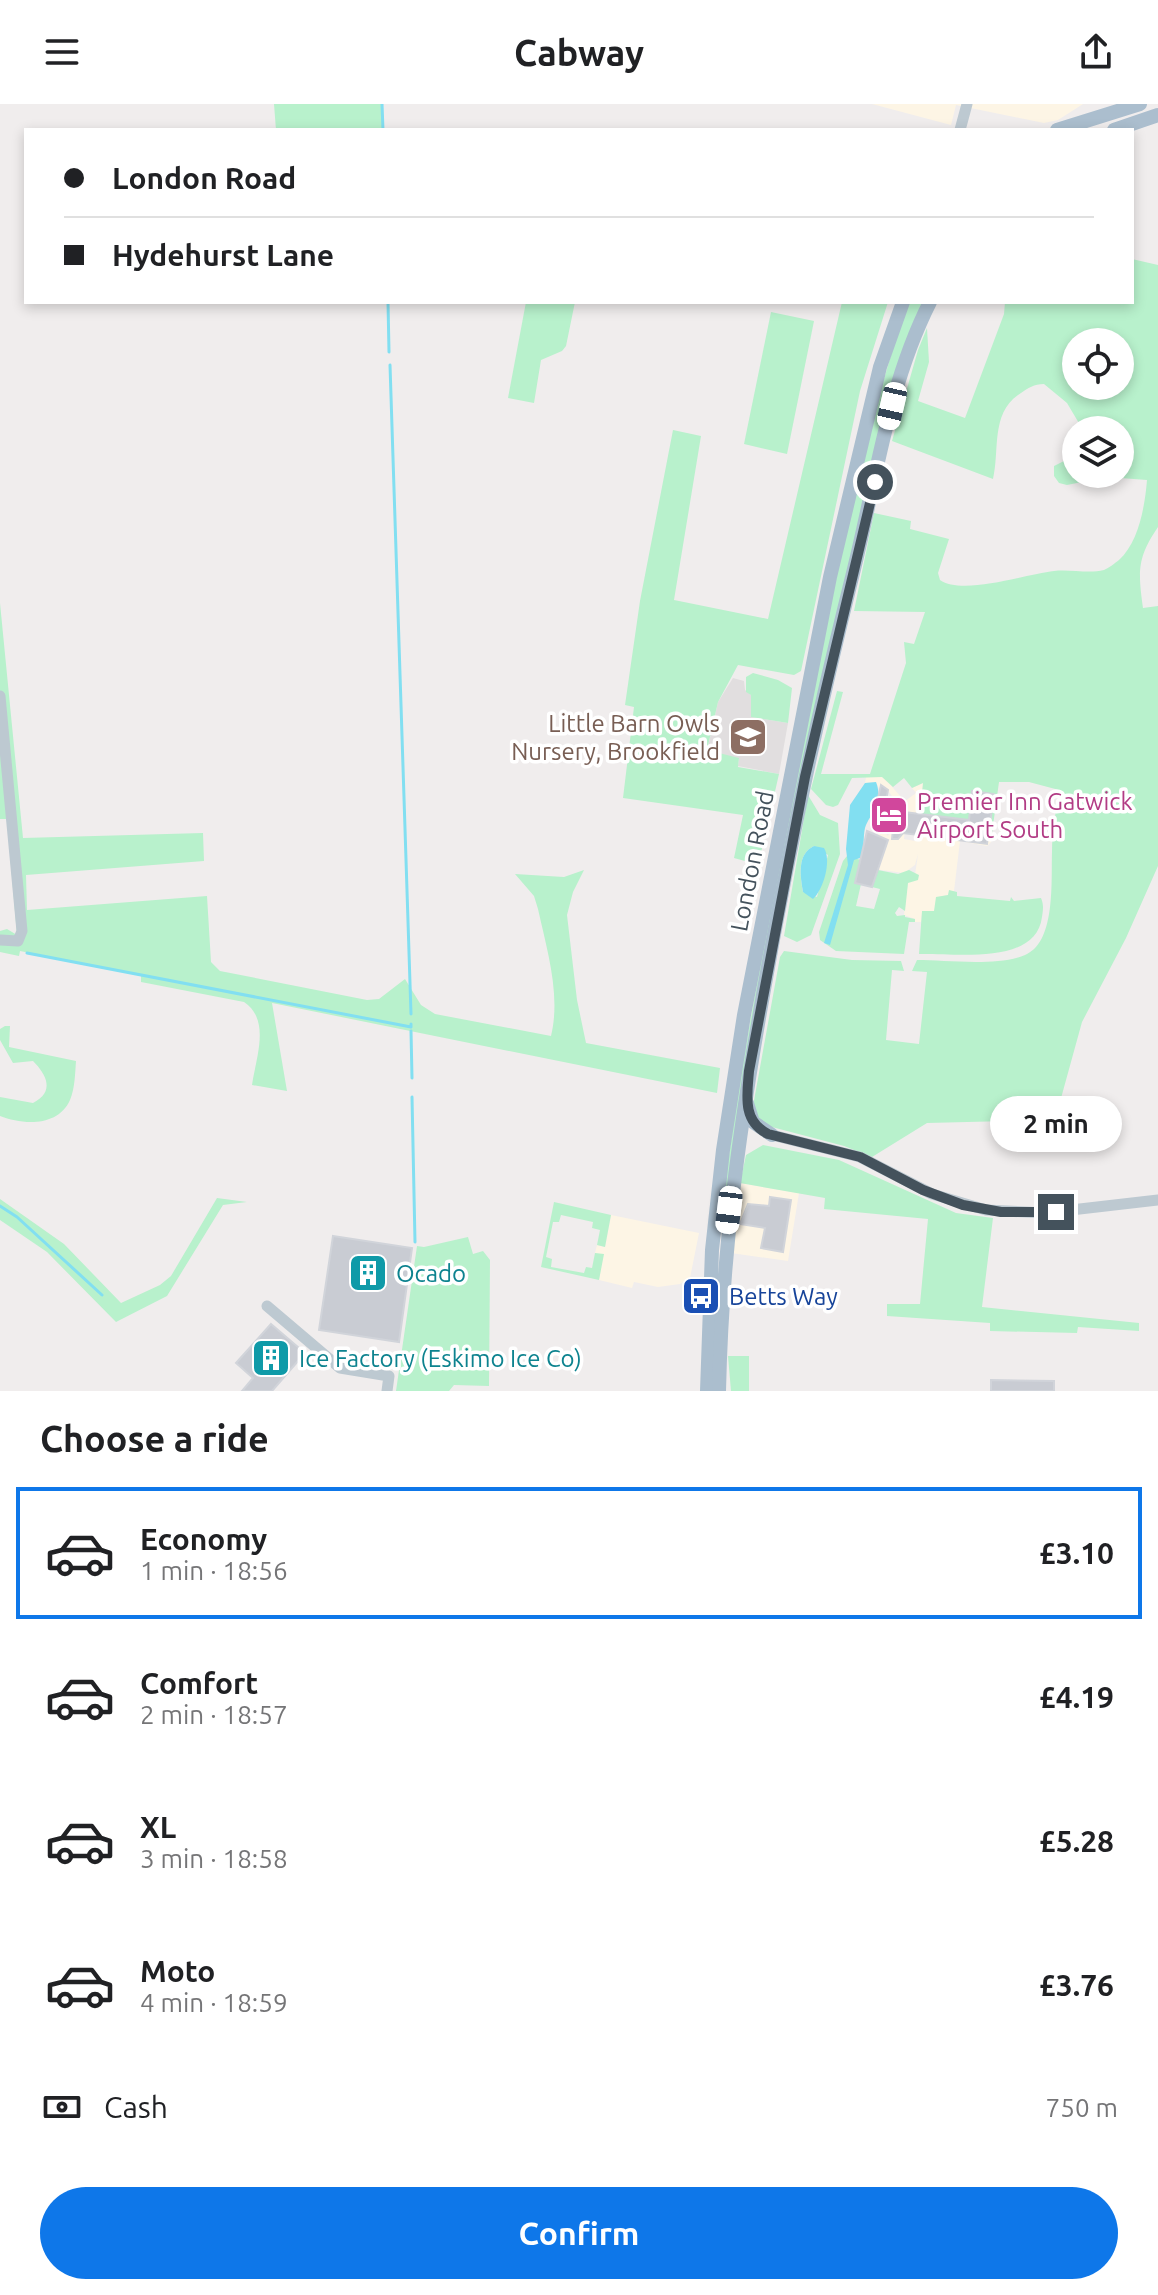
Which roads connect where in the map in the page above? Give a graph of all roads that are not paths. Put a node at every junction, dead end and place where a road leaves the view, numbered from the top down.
1 (1140, 104) edge
2 (966, 107) edge
3 (1158, 115) edge
4 (961, 128) edge
5 (970, 128) edge
6 (1063, 128) edge
7 (1120, 128) edge
8 (902, 304) edge
9 (929, 304) edge
10 (0, 696) edge
11 (0, 940) edge
12 (749, 1071) junction
13 (772, 1135) junction
14 (736, 1154) junction
15 (1158, 1200) edge
16 (267, 1306) dead end
17 (392, 1362) dead end
18 (389, 1376) junction
19 (387, 1391) edge
20 (707, 1391) edge
21 (719, 1391) edge

1 - 6 main road
2 - 4 street
2 - 5 street
3 - 7 main road
8 - 20 main road, London Road
9 - 12 main road, London Road
10 - 11 street
12 - 13 main road
12 - 14 main road, London Road
13 - 14 main road
13 - 15 street
14 - 21 main road, London Road
16 - 18 street
17 - 18 street
18 - 19 street

